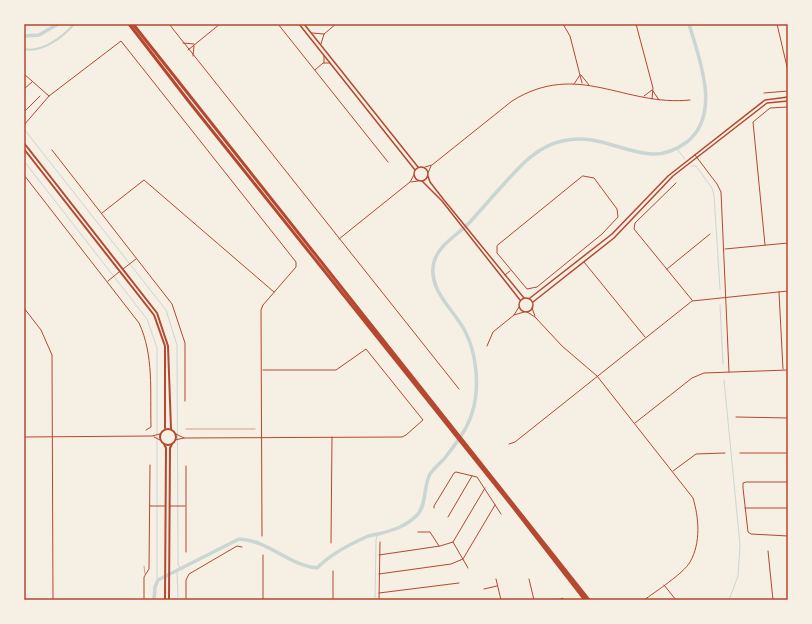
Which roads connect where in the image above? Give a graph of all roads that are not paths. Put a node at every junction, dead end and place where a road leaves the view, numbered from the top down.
1 (129, 24) edge
2 (133, 24) edge
3 (169, 24) edge
4 (220, 24) edge
5 (278, 24) edge
6 (299, 24) edge
7 (304, 24) edge
8 (336, 24) edge
9 (563, 24) edge
10 (636, 24) edge
11 (777, 24) edge
12 (312, 33) junction
13 (324, 34) junction
14 (183, 43) junction
15 (195, 44) junction
16 (321, 45) junction
17 (188, 50) junction
18 (193, 56) junction
19 (324, 56) junction
20 (324, 63) junction
21 (330, 63) junction
22 (315, 70) junction
23 (788, 71) edge
24 (24, 74) edge
25 (580, 74) junction
26 (33, 82) junction
27 (574, 84) junction
28 (582, 84) junction
29 (589, 85) junction
30 (24, 89) edge
31 (653, 90) junction
32 (788, 91) edge
33 (764, 93) dead end
34 (40, 96) dead end
35 (49, 96) junction
36 (642, 97) junction
37 (788, 97) edge
38 (652, 99) junction
39 (660, 100) junction
40 (690, 100) dead end
41 (788, 101) edge
42 (788, 107) edge
43 (24, 112) edge
44 (25, 121) edge
45 (24, 124) edge
46 (24, 143) edge
47 (24, 149) edge
48 (52, 150) dead end
49 (695, 155) junction
50 (697, 158) junction
51 (388, 162) dead end
52 (432, 165) junction
53 (418, 167) junction
54 (425, 167) junction
55 (415, 170) junction
56 (428, 173) junction
57 (24, 175) edge
58 (414, 175) junction
59 (428, 176) junction
60 (418, 181) junction
61 (422, 181) junction
62 (410, 182) junction
63 (676, 182) dead end
64 (653, 197) junction
65 (656, 201) junction
66 (102, 213) junction
67 (710, 234) dead end
68 (339, 239) junction
69 (788, 243) edge
70 (765, 245) junction
71 (724, 249) junction
72 (579, 253) junction
73 (582, 258) junction
74 (136, 259) junction
75 (584, 262) junction
76 (124, 269) junction
77 (667, 269) junction
78 (511, 270) junction
79 (119, 272) junction
80 (505, 275) junction
81 (108, 281) junction
82 (788, 290) edge
83 (779, 291) junction
84 (274, 292) junction
85 (727, 296) junction
86 (524, 298) junction
87 (530, 298) junction
88 (520, 300) junction
89 (692, 301) junction
90 (533, 302) junction
91 (519, 307) junction
92 (24, 308) edge
93 (532, 308) junction
94 (524, 312) junction
95 (527, 312) junction
96 (514, 315) junction
97 (535, 317) junction
98 (645, 338) junction
99 (486, 346) dead end
100 (783, 369) junction
101 (262, 370) junction
102 (788, 370) edge
103 (729, 372) junction
104 (597, 376) junction
105 (399, 389) junction
106 (460, 389) dead end
107 (396, 391) dead end
108 (185, 401) dead end
109 (736, 417) dead end
110 (788, 418) edge
111 (635, 423) junction
112 (166, 428) junction
113 (186, 428) dead end
114 (171, 429) junction
115 (256, 429) dead end
116 (146, 430) dead end
117 (158, 434) junction
118 (177, 435) junction
119 (457, 435) junction
120 (152, 436) junction
121 (24, 437) edge
122 (52, 437) junction
123 (263, 437) junction
124 (332, 437) junction
125 (184, 438) junction
126 (158, 439) junction
127 (177, 440) junction
128 (463, 441) junction
129 (164, 444) junction
130 (172, 444) junction
131 (509, 444) dead end
132 (725, 453) dead end
133 (740, 453) dead end
134 (788, 453) edge
135 (150, 465) dead end
136 (186, 466) dead end
137 (673, 471) junction
138 (472, 476) junction
139 (788, 482) edge
140 (485, 488) junction
141 (495, 505) junction
142 (150, 506) junction
143 (166, 506) junction
144 (170, 506) junction
145 (186, 506) junction
146 (434, 508) dead end
147 (745, 508) junction
148 (788, 508) edge
149 (501, 514) dead end
150 (448, 517) dead end
151 (418, 532) dead end
152 (262, 536) dead end
153 (788, 536) edge
154 (380, 542) dead end
155 (453, 542) junction
156 (331, 543) dead end
157 (440, 546) junction
158 (242, 547) dead end
159 (768, 551) dead end
160 (186, 552) dead end
161 (263, 555) dead end
162 (379, 555) junction
163 (463, 558) junction
164 (144, 566) dead end
165 (468, 568) dead end
166 (333, 571) dead end
167 (379, 574) junction
168 (145, 575) junction
169 (496, 579) dead end
170 (529, 579) dead end
171 (459, 583) dead end
172 (664, 585) junction
173 (498, 586) junction
174 (484, 589) dead end
175 (379, 594) junction
176 (53, 600) edge
177 (144, 600) edge
178 (165, 600) edge
179 (169, 600) edge
180 (186, 600) edge
181 (263, 600) edge
182 (333, 600) edge
183 (379, 600) edge
184 (501, 600) edge
185 (534, 600) edge
186 (557, 600) edge
187 (563, 600) edge
188 (585, 600) edge
189 (589, 600) edge
190 (644, 600) edge
191 (676, 600) edge
192 (773, 600) edge

1 - 119 highway
2 - 119 highway
3 - 14 street
4 - 15 street
5 - 22 street
6 - 19 street
7 - 12 street
8 - 13 street
9 - 25 street
10 - 31 street
11 - 23 street
12 - 13 street
12 - 16 street
13 - 16 street
14 - 15 street
14 - 17 street
15 - 17 street
15 - 18 street
16 - 53 street
17 - 18 street
18 - 68 street
19 - 20 street
19 - 21 street
20 - 21 street
20 - 22 street
21 - 55 street
22 - 51 street
24 - 26 street
25 - 27 street
25 - 28 street
25 - 29 street
26 - 30 street
26 - 35 street
27 - 28 street
27 - 52 street
28 - 29 street
29 - 36 street
31 - 36 street
31 - 38 street
31 - 39 street
32 - 33 street
34 - 43 street
35 - 44 street
35 - 84 street
36 - 38 street
37 - 49 street
38 - 39 street
39 - 40 street
41 - 50 street
42 - 70 street
44 - 45 street
46 - 76 main road
47 - 79 main road
48 - 66 street
49 - 50 street
49 - 73 street
50 - 64 street
50 - 71 street
52 - 54 street
52 - 56 street
53 - 54 street
53 - 55 street
54 - 56 street
55 - 58 street
56 - 59 street
57 - 81 street
58 - 60 street
58 - 62 street
59 - 61 street
59 - 80 street
60 - 61 street
60 - 62 street
61 - 88 street
62 - 68 street
63 - 65 street
64 - 65 street
64 - 75 street
65 - 77 street
66 - 74 street
66 - 84 street
67 - 77 street
68 - 106 street
69 - 70 street
70 - 71 street
71 - 85 street
72 - 73 street
72 - 78 street
72 - 78 street
73 - 87 street
74 - 76 street
74 - 108 street
75 - 90 street
75 - 98 street
76 - 114 main road
77 - 89 street
78 - 80 street
79 - 81 street
79 - 112 main road
80 - 86 street
81 - 116 street
82 - 83 street
83 - 85 street
83 - 100 street
84 - 101 street
85 - 89 street
85 - 103 street
86 - 87 street
86 - 88 street
87 - 90 street
88 - 91 street
89 - 98 street
90 - 93 street
91 - 94 street
91 - 96 street
92 - 122 street
93 - 95 street
93 - 97 street
94 - 95 street
94 - 96 street
95 - 97 street
96 - 99 street
97 - 104 street
98 - 104 street
100 - 102 street
100 - 103 street
101 - 105 street
101 - 123 street
103 - 111 street
104 - 111 street
104 - 131 street
105 - 107 street
105 - 124 street
109 - 110 street
111 - 137 street
112 - 114 main road
112 - 117 main road
113 - 115 lane
114 - 118 main road
117 - 120 street
117 - 126 main road
118 - 125 street
118 - 127 main road
119 - 128 highway
120 - 122 street
120 - 126 street
121 - 122 street
122 - 176 street
123 - 124 street
123 - 125 street
123 - 152 street
124 - 156 street
125 - 127 street
126 - 129 main road
127 - 130 main road
128 - 188 highway
128 - 189 highway
129 - 130 main road
129 - 143 main road
130 - 144 main road
132 - 137 street
133 - 134 street
135 - 142 street
136 - 145 street
137 - 172 street
138 - 140 street
138 - 146 street
138 - 150 street
139 - 147 street
140 - 141 street
140 - 155 street
141 - 149 street
141 - 163 street
142 - 143 street
142 - 168 street
143 - 178 main road
144 - 145 street
144 - 179 main road
145 - 160 street
147 - 148 street
147 - 153 street
151 - 157 street
154 - 162 street
155 - 157 street
155 - 163 street
157 - 162 street
158 - 180 street
159 - 192 street
161 - 181 street
162 - 167 street
163 - 165 street
163 - 167 street
164 - 168 lane
166 - 182 street
167 - 175 street
168 - 177 street
169 - 173 street
170 - 185 street
171 - 175 street
172 - 190 street
172 - 191 street
173 - 174 street
173 - 184 street
175 - 183 street
186 - 187 street

